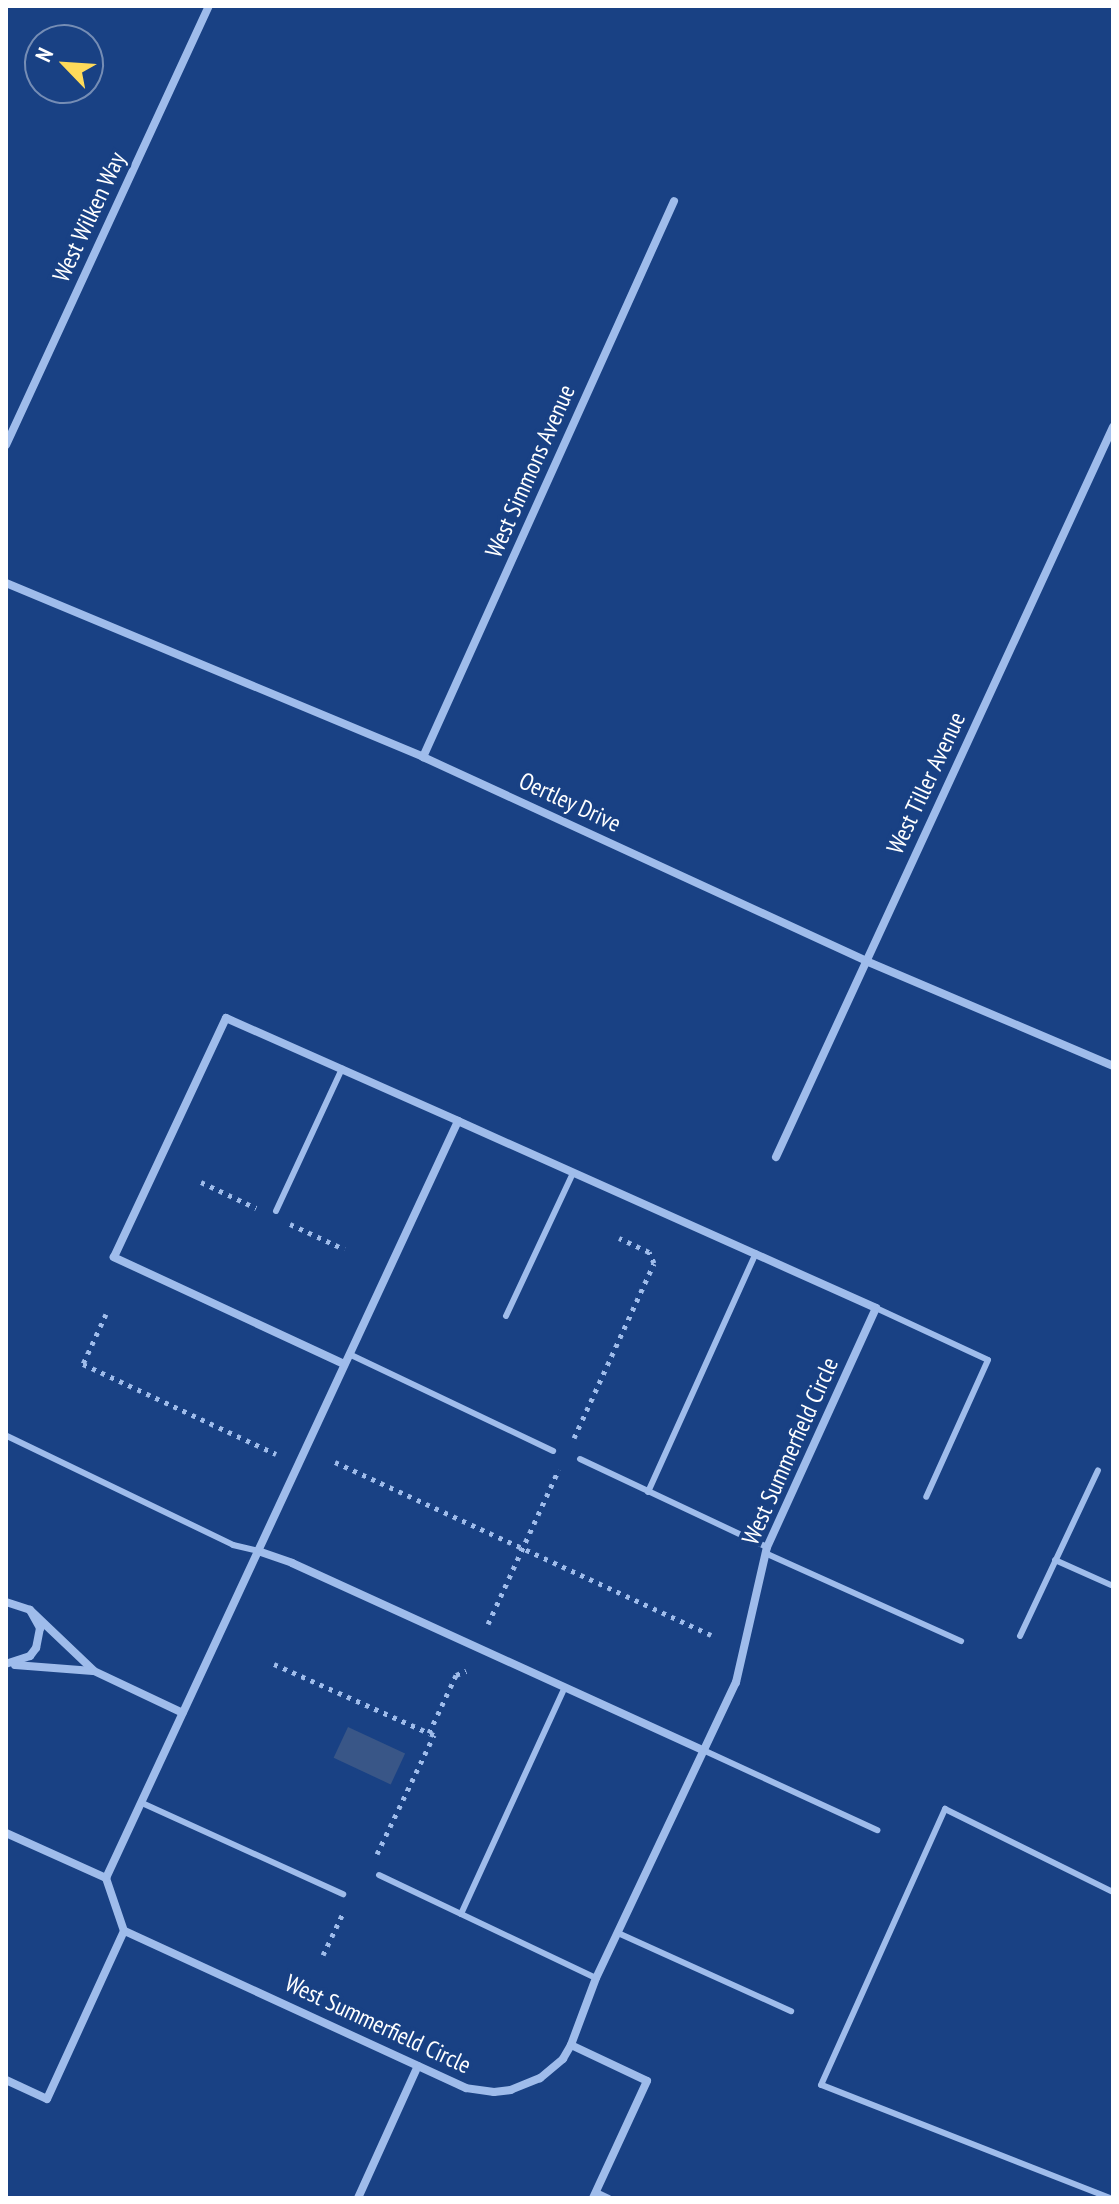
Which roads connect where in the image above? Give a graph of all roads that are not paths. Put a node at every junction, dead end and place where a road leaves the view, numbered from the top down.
1 (209, 6) edge
2 (674, 201) dead end
3 (1113, 427) edge
4 (6, 445) edge
5 (6, 583) edge
6 (423, 757) junction
7 (866, 961) junction
8 (1113, 1066) edge
9 (342, 1069) junction
10 (458, 1121) junction
11 (776, 1157) dead end
12 (573, 1173) junction
13 (276, 1211) dead end
14 (756, 1253) junction
15 (876, 1308) junction
16 (506, 1316) dead end
17 (349, 1354) junction
18 (344, 1364) junction
19 (7, 1436) edge
20 (553, 1451) dead end
21 (580, 1459) dead end
22 (1098, 1470) dead end
23 (648, 1492) junction
24 (926, 1497) dead end
25 (766, 1550) junction
26 (258, 1551) junction
27 (1055, 1560) junction
28 (1113, 1586) edge
29 (8, 1601) edge
30 (30, 1610) junction
31 (1020, 1636) dead end
32 (961, 1641) dead end
33 (8, 1664) edge
34 (94, 1671) junction
35 (564, 1689) junction
36 (183, 1713) junction
37 (703, 1750) junction
38 (142, 1803) junction
39 (877, 1830) dead end
40 (6, 1833) edge
41 (379, 1875) dead end
42 (106, 1878) junction
43 (1113, 1892) edge
44 (343, 1894) dead end
45 (461, 1914) junction
46 (124, 1931) junction
47 (618, 1933) junction
48 (596, 1978) junction
49 (791, 2011) dead end
50 (571, 2045) junction
51 (418, 2066) junction
52 (6, 2080) edge
53 (594, 2195) edge
54 (358, 2198) edge
55 (609, 2198) edge
56 (1110, 2198) edge

1 - 4 street, West Wilken Way
2 - 6 street, West Simmons Avenue
3 - 7 street, West Tiller Avenue
5 - 6 street, Oertley Drive
6 - 7 street, Oertley Drive
7 - 8 street, Oertley Drive
7 - 11 street, West Tiller Avenue
9 - 10 street
9 - 13 lane
9 - 18 street
10 - 12 street
10 - 17 street
12 - 14 street
12 - 16 lane
14 - 15 street
14 - 23 lane
15 - 24 lane
15 - 25 street, West Summerfield Circle
17 - 18 street
17 - 20 lane
18 - 26 street
19 - 26 lane
21 - 23 lane
22 - 27 lane
23 - 25 lane
25 - 32 lane
25 - 37 street, West Summerfield Circle
26 - 35 street
26 - 36 street
27 - 28 lane
27 - 31 lane
29 - 30 street
30 - 33 street
30 - 34 street
33 - 34 street
34 - 36 street
35 - 37 street
35 - 45 lane
36 - 38 street
37 - 39 lane
37 - 47 street, West Summerfield Circle
38 - 42 street
38 - 44 lane
40 - 42 street
41 - 45 lane
42 - 46 street
43 - 56 lane
45 - 48 lane
46 - 51 street, West Summerfield Circle
46 - 52 street
47 - 48 street, West Summerfield Circle
47 - 49 lane
48 - 50 street, West Summerfield Circle
50 - 51 street, West Summerfield Circle
50 - 53 street
51 - 54 street
53 - 55 lane

